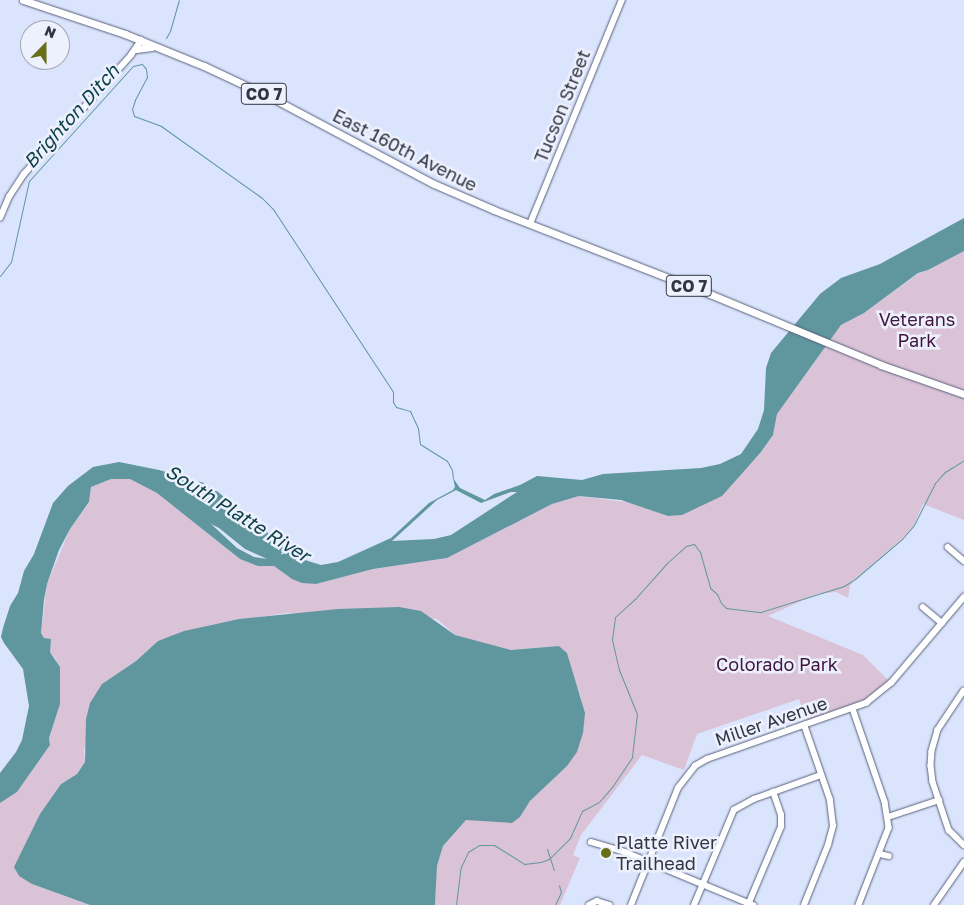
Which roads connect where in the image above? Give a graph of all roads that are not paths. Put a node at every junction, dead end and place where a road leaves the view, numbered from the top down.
1 (23, 0) edge
2 (622, 0) edge
3 (140, 40) junction
4 (136, 49) junction
5 (175, 53) junction
6 (0, 218) edge
7 (530, 224) junction
8 (964, 394) edge
9 (948, 547) dead end
10 (964, 561) edge
11 (964, 597) edge
12 (923, 607) dead end
13 (942, 623) junction
14 (964, 691) edge
15 (853, 709) junction
16 (804, 725) junction
17 (821, 775) junction
18 (773, 792) junction
19 (939, 800) junction
20 (888, 817) junction
21 (591, 842) dead end
22 (964, 845) edge
23 (880, 854) junction
24 (889, 856) dead end
25 (648, 862) junction
26 (964, 862) edge
27 (702, 884) junction
28 (750, 904) edge
29 (589, 905) edge
30 (609, 905) edge
31 (631, 905) edge
32 (694, 905) edge
33 (804, 905) edge
34 (860, 905) edge
35 (934, 905) edge

1 - 3 main road, East 160th Avenue / CO 7
2 - 7 street, Tucson Street
3 - 4 street
3 - 5 main road, East 160th Avenue / CO 7
4 - 5 main road
4 - 6 street
5 - 7 main road, East 160th Avenue / CO 7
7 - 8 main road, East 160th Avenue / CO 7
9 - 10 street
11 - 13 street, Miller Avenue
12 - 13 street
13 - 15 street, Miller Avenue
14 - 19 street
15 - 16 street, Miller Avenue
15 - 20 street
16 - 17 street
16 - 25 street, Miller Avenue
17 - 18 street
17 - 33 street
18 - 27 street
18 - 28 street
19 - 20 street
19 - 22 street
20 - 23 street
21 - 25 street
23 - 24 street
23 - 34 street
25 - 27 street
25 - 31 street, Miller Avenue
26 - 35 street
27 - 28 street
27 - 32 street
29 - 30 street

